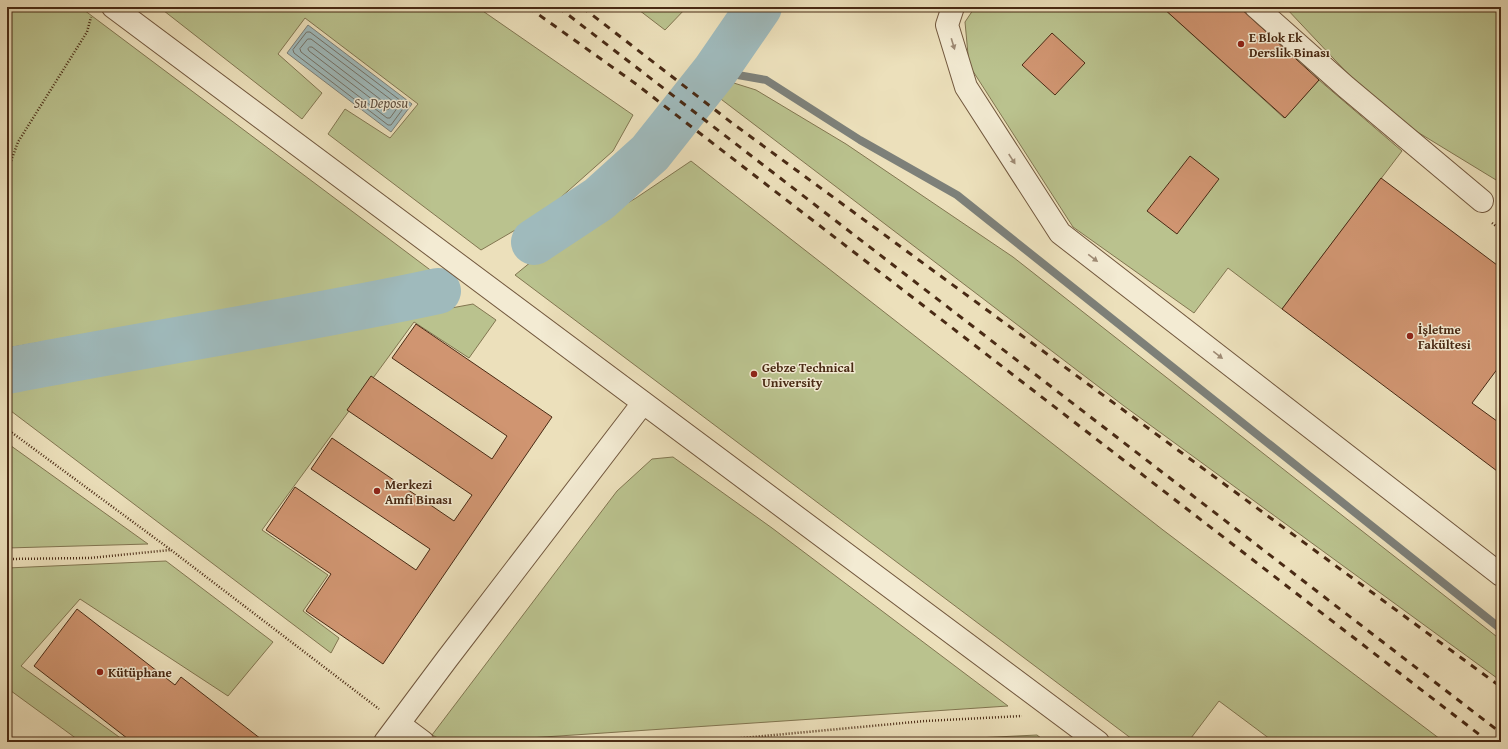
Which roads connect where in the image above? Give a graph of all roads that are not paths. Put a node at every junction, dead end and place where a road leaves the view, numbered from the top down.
1 (113, 7) edge
2 (953, 7) edge
3 (1256, 7) edge
4 (1482, 201) dead end
5 (643, 403) junction
6 (1501, 574) edge
7 (399, 724) junction
8 (385, 742) edge
9 (424, 742) edge
10 (1098, 742) edge

1 - 5 street
2 -> 6 street
3 - 4 street
5 - 7 street
5 - 10 street
7 - 8 street
7 - 9 street

